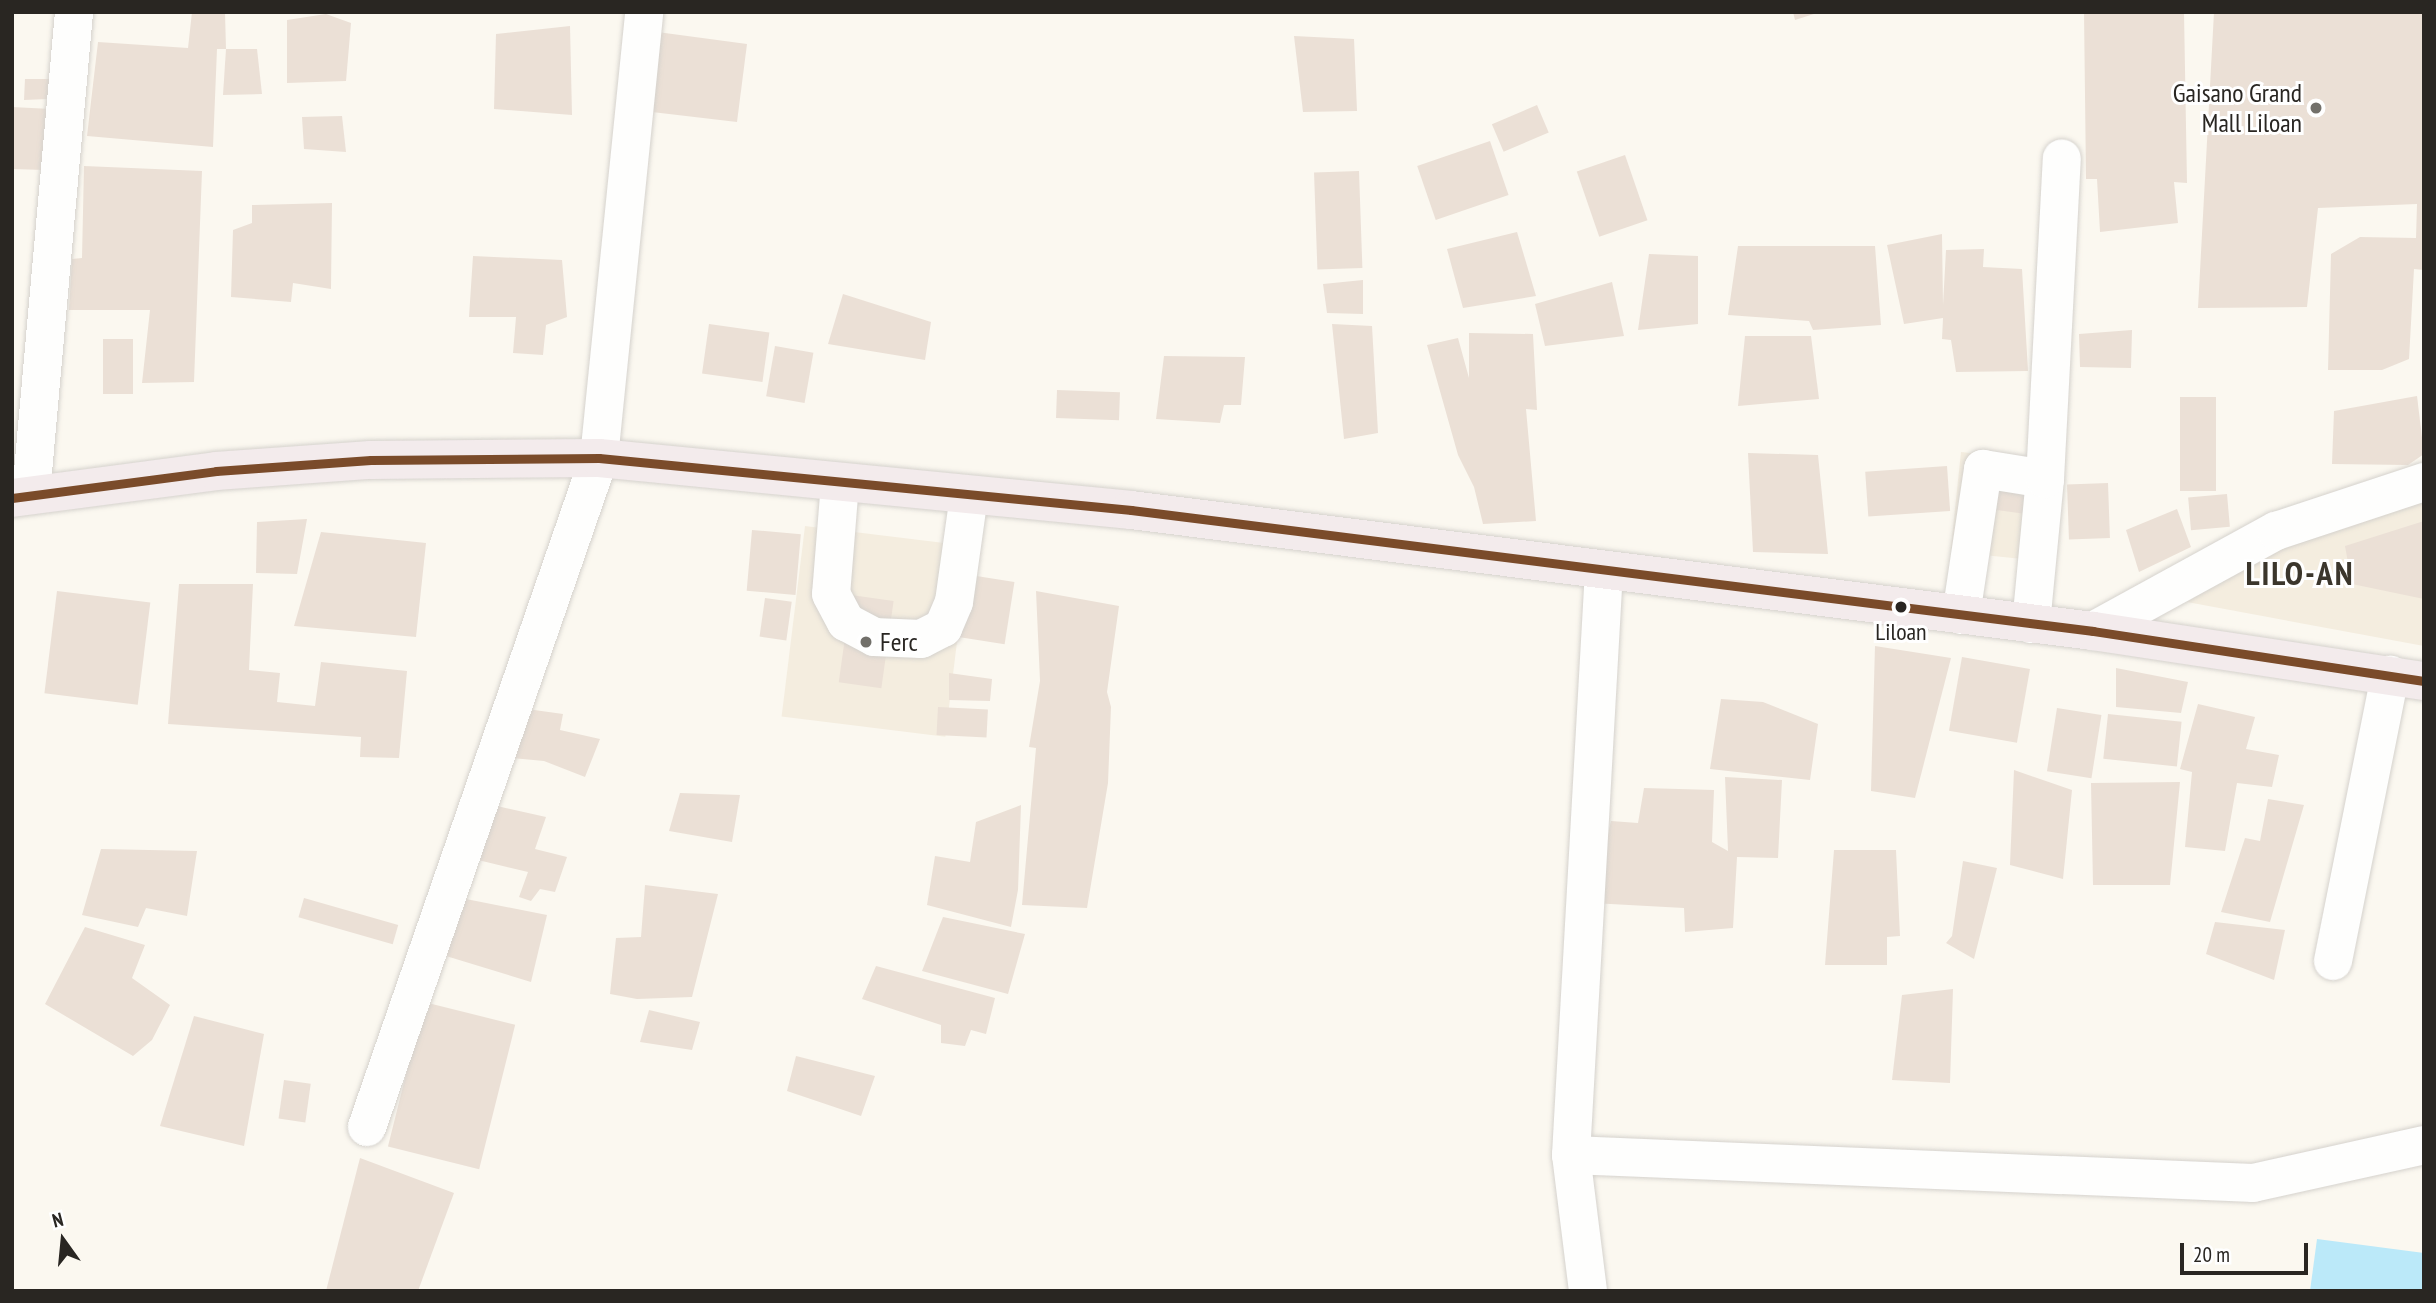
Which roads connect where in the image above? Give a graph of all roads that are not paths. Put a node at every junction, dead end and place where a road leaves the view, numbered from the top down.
1 (74, 12) edge
2 (644, 12) edge
3 (2062, 158) dead end
4 (598, 458) junction
5 (2045, 479) junction
6 (2424, 482) edge
7 (840, 483) junction
8 (968, 495) junction
9 (22, 496) edge
10 (1604, 570) junction
11 (1961, 615) junction
12 (2031, 624) junction
13 (2093, 631) junction
14 (2407, 678) edge
15 (2333, 961) dead end
16 (367, 1127) dead end
17 (2424, 1146) edge
18 (1571, 1155) junction
19 (1588, 1291) edge

1 - 9 street
2 - 4 street
3 - 5 street
4 - 7 main road
4 - 9 main road
4 - 16 street
5 - 11 street
5 - 12 street
6 - 13 street
7 - 8 main road
7 - 8 street
8 - 10 main road
10 - 11 main road
10 - 18 street
11 - 12 main road
12 - 13 main road
13 - 14 main road
14 - 15 street
17 - 18 street
18 - 19 street

